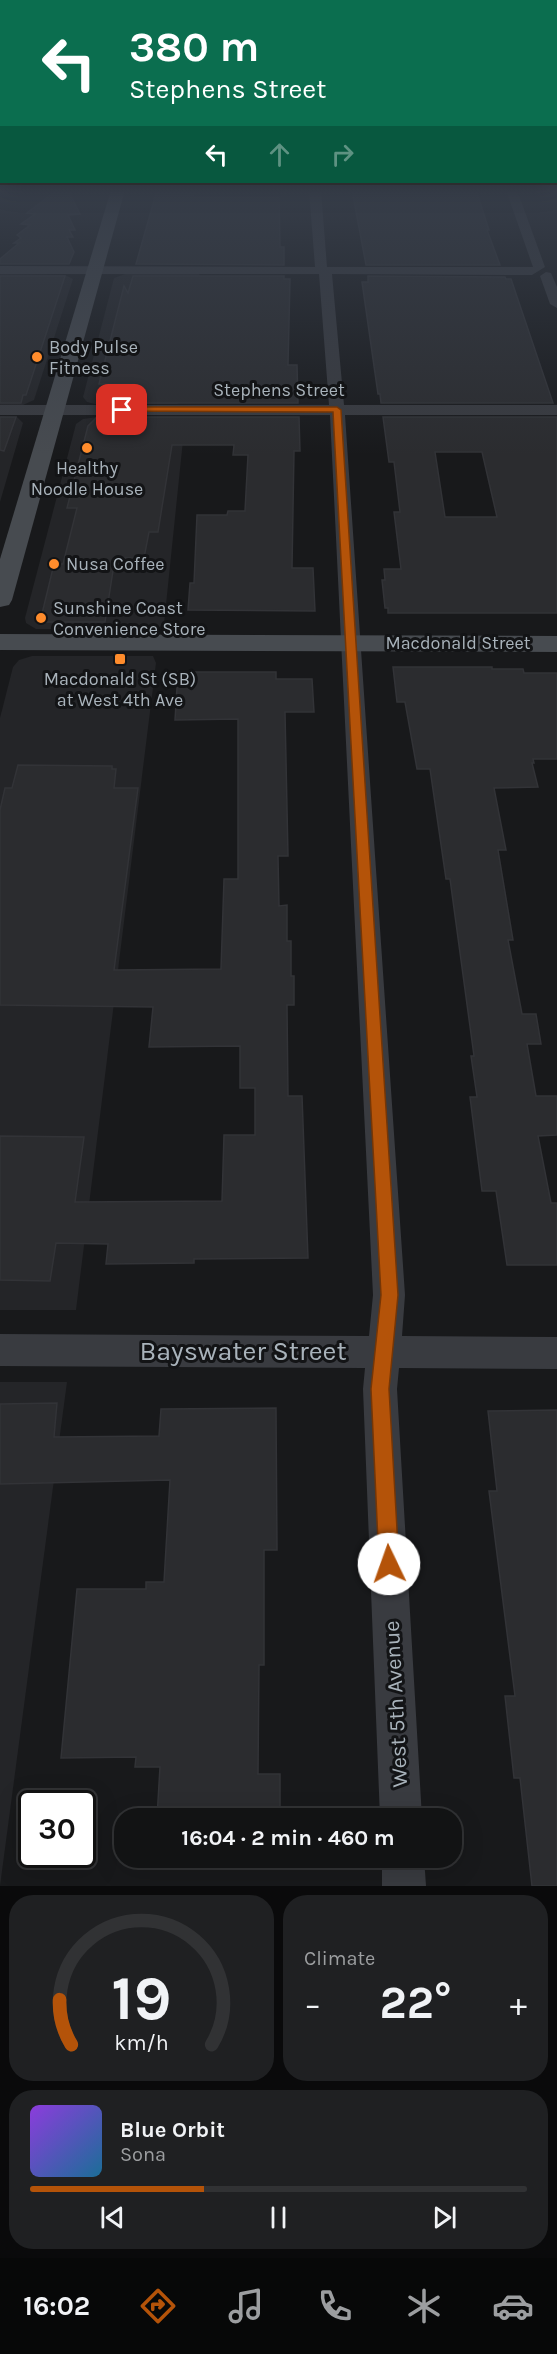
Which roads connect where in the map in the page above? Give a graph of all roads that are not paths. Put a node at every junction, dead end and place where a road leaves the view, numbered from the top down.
1 (94, 278) edge
2 (327, 278) edge
3 (548, 278) edge
4 (557, 304) edge
5 (0, 410) edge
6 (56, 410) junction
7 (337, 410) junction
8 (557, 410) edge
9 (0, 600) edge
10 (0, 642) edge
11 (351, 643) junction
12 (557, 644) edge
13 (0, 1350) edge
14 (384, 1352) junction
15 (557, 1353) edge
16 (401, 1808) edge
17 (403, 1868) edge
18 (404, 1886) edge

1 - 6 main road
2 - 7 street, West 5th Avenue
3 - 4 street
5 - 6 street, Stephens Street
6 - 7 street, Stephens Street
6 - 9 main road
7 - 8 street, Stephens Street
7 - 11 street, West 5th Avenue
10 - 11 main road, Macdonald Street
11 - 12 main road, Macdonald Street
11 - 14 street, West 5th Avenue
13 - 14 street, Bayswater Street
14 - 15 street, Bayswater Street
14 - 16 street, West 5th Avenue
17 - 18 street

